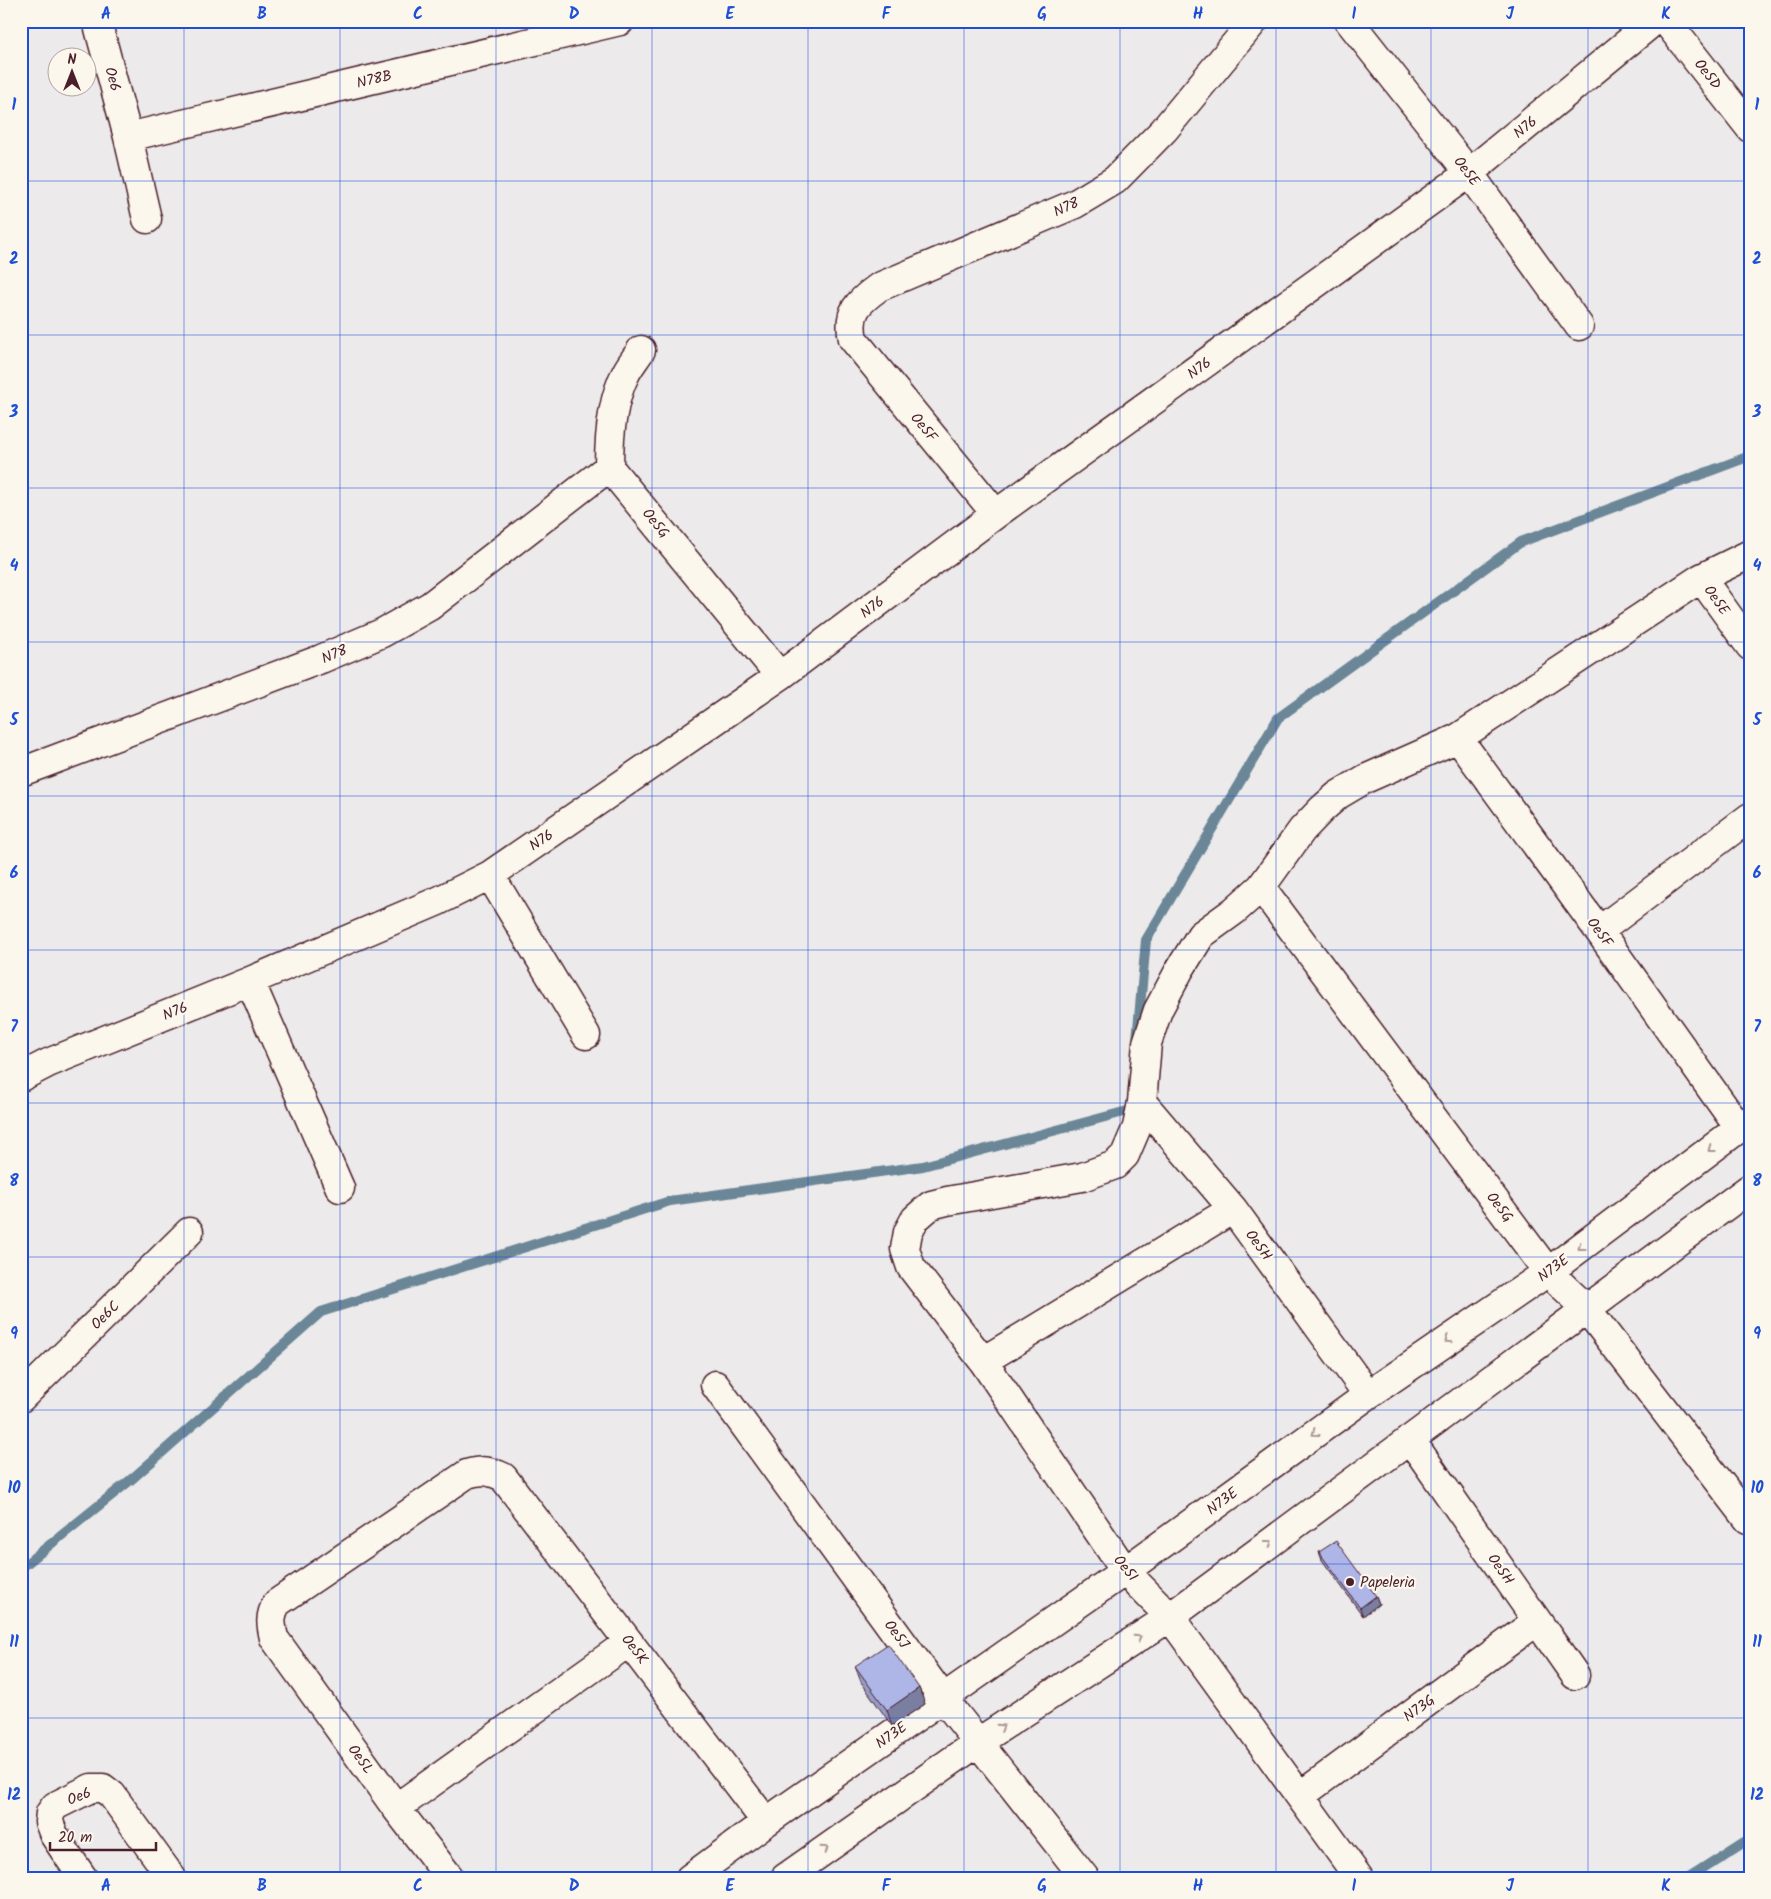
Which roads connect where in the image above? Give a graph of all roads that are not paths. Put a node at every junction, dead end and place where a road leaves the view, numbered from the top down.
1 (97, 21) edge
2 (620, 21) edge
3 (1254, 21) edge
4 (1349, 21) edge
5 (1654, 21) edge
6 (1666, 21) edge
7 (1750, 128) edge
8 (128, 137) junction
9 (1469, 173) junction
10 (147, 219) dead end
11 (1579, 326) dead end
12 (853, 339) joint
13 (640, 350) dead end
14 (609, 467) junction
15 (996, 514) junction
16 (1750, 554) edge
17 (1701, 578) junction
18 (1750, 646) edge
19 (780, 676) junction
20 (1458, 738) junction
21 (21, 772) edge
22 (1750, 817) edge
23 (490, 875) junction
24 (1261, 886) junction
25 (1599, 931) junction
26 (250, 981) junction
27 (586, 1035) dead end
28 (21, 1077) edge
29 (1142, 1102) junction
30 (1744, 1124) edge
31 (340, 1188) dead end
32 (1750, 1188) edge
33 (1233, 1209) junction
34 (189, 1232) dead end
35 (1548, 1272) junction
36 (1586, 1308) junction
37 (983, 1361) junction
38 (715, 1385) dead end
39 (1368, 1395) junction
40 (21, 1398) edge
41 (1410, 1438) junction
42 (1748, 1519) dead end
43 (1126, 1571) junction
44 (1170, 1617) junction
45 (1537, 1621) junction
46 (274, 1638) joint
47 (629, 1642) junction
48 (1575, 1675) dead end
49 (943, 1698) junction
50 (977, 1743) junction
51 (1300, 1796) junction
52 (396, 1808) junction
53 (766, 1822) junction
54 (797, 1874) edge
55 (84, 1878) edge
56 (172, 1878) edge
57 (450, 1878) edge
58 (690, 1878) edge
59 (1085, 1878) edge
60 (1360, 1878) edge

1 - 8 street, Oe6
2 - 8 street, N78B
3 - 12 street, N78
4 - 9 street, Oe5E
5 - 9 street, N76
6 - 7 street, Oe5D
8 - 10 street, Oe6
9 - 11 street, Oe5E
9 - 15 street, N76
12 - 15 street, Oe5F
13 - 14 street
14 - 19 street, Oe5G
14 - 21 street, N78
15 - 19 street, N76
16 - 17 street
17 - 18 street, Oe5E
17 - 20 street
19 - 23 street, N76
20 - 24 street
20 - 25 street, Oe5F
22 - 25 street
23 - 26 street, N76
23 - 27 street
24 - 29 street
24 - 35 street, Oe5G
25 - 30 street, Oe5F
26 - 28 street, N76
26 - 31 street
29 - 33 street, Oe5H
29 - 37 street, Oe5I
30 -> 35 street, N73E
32 - 36 street
33 - 37 street
33 - 39 street, Oe5H
34 - 40 street, Oe6C
35 - 36 street, Oe5G
35 -> 39 street, N73E
36 - 41 street
36 - 42 street, Oe5G
37 - 43 street, Oe5I
38 - 49 street, Oe5J
39 -> 43 street, N73E
44 -> 41 street
41 - 45 street, Oe5H
43 - 44 street, Oe5I
43 - 49 street, N73E
50 -> 44 street
44 - 51 street, Oe5I
45 - 48 street, Oe5H
45 - 51 street, N73G
46 - 47 street, Oe5K
46 - 52 street, Oe5L
47 - 52 street
47 - 53 street, Oe5K
49 - 50 street, Oe5J
49 - 53 street, N73E
54 -> 50 street
50 - 59 street, Oe5J
51 - 60 street, Oe5I
52 - 57 street, Oe5L
53 - 58 street, N73E
55 - 56 street, Oe6

